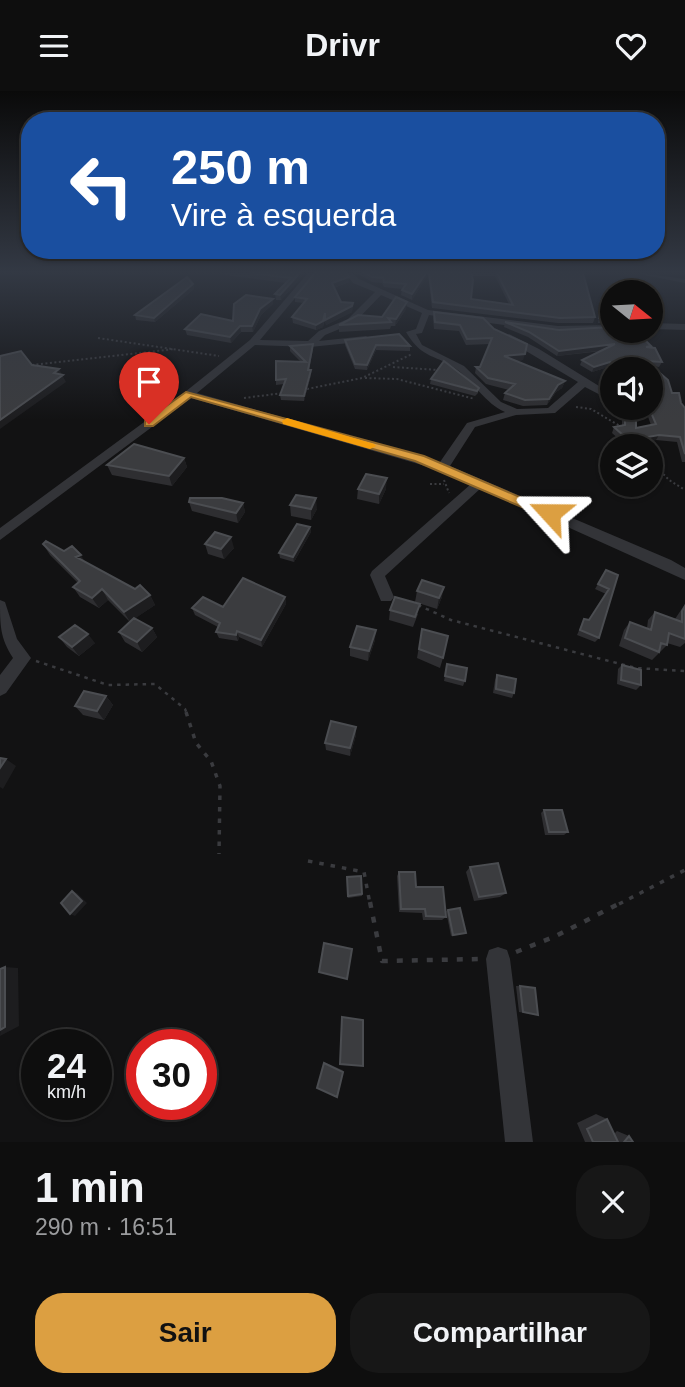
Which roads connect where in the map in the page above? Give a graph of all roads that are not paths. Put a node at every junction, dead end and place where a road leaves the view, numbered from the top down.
1 (270, 322) edge
2 (348, 322) edge
3 (422, 322) edge
4 (487, 322) edge
5 (495, 322) edge
6 (663, 326) edge
7 (600, 327) edge
8 (685, 327) edge
9 (410, 333) junction
10 (399, 334) edge
11 (377, 337) edge
12 (253, 342) junction
13 (310, 344) junction
14 (583, 383) junction
15 (600, 392) edge
16 (189, 394) junction
17 (515, 412) junction
18 (443, 467) junction
19 (480, 483) junction
20 (3, 529) edge
21 (685, 575) edge
22 (386, 597) dead end
23 (0, 606) edge
24 (0, 688) edge
25 (498, 959) road end
26 (519, 1142) edge

1 - 12 street
2 - 13 street
3 - 9 street
4 - 14 street
5 - 7 street
6 - 8 street
9 - 10 street
9 - 17 street
11 - 13 street
12 - 13 street
12 - 16 street
14 - 15 street
14 - 17 street
16 - 18 street
16 - 20 street
17 - 18 street
18 - 19 street
19 - 21 street
19 - 22 street
23 - 24 street
25 - 26 street

